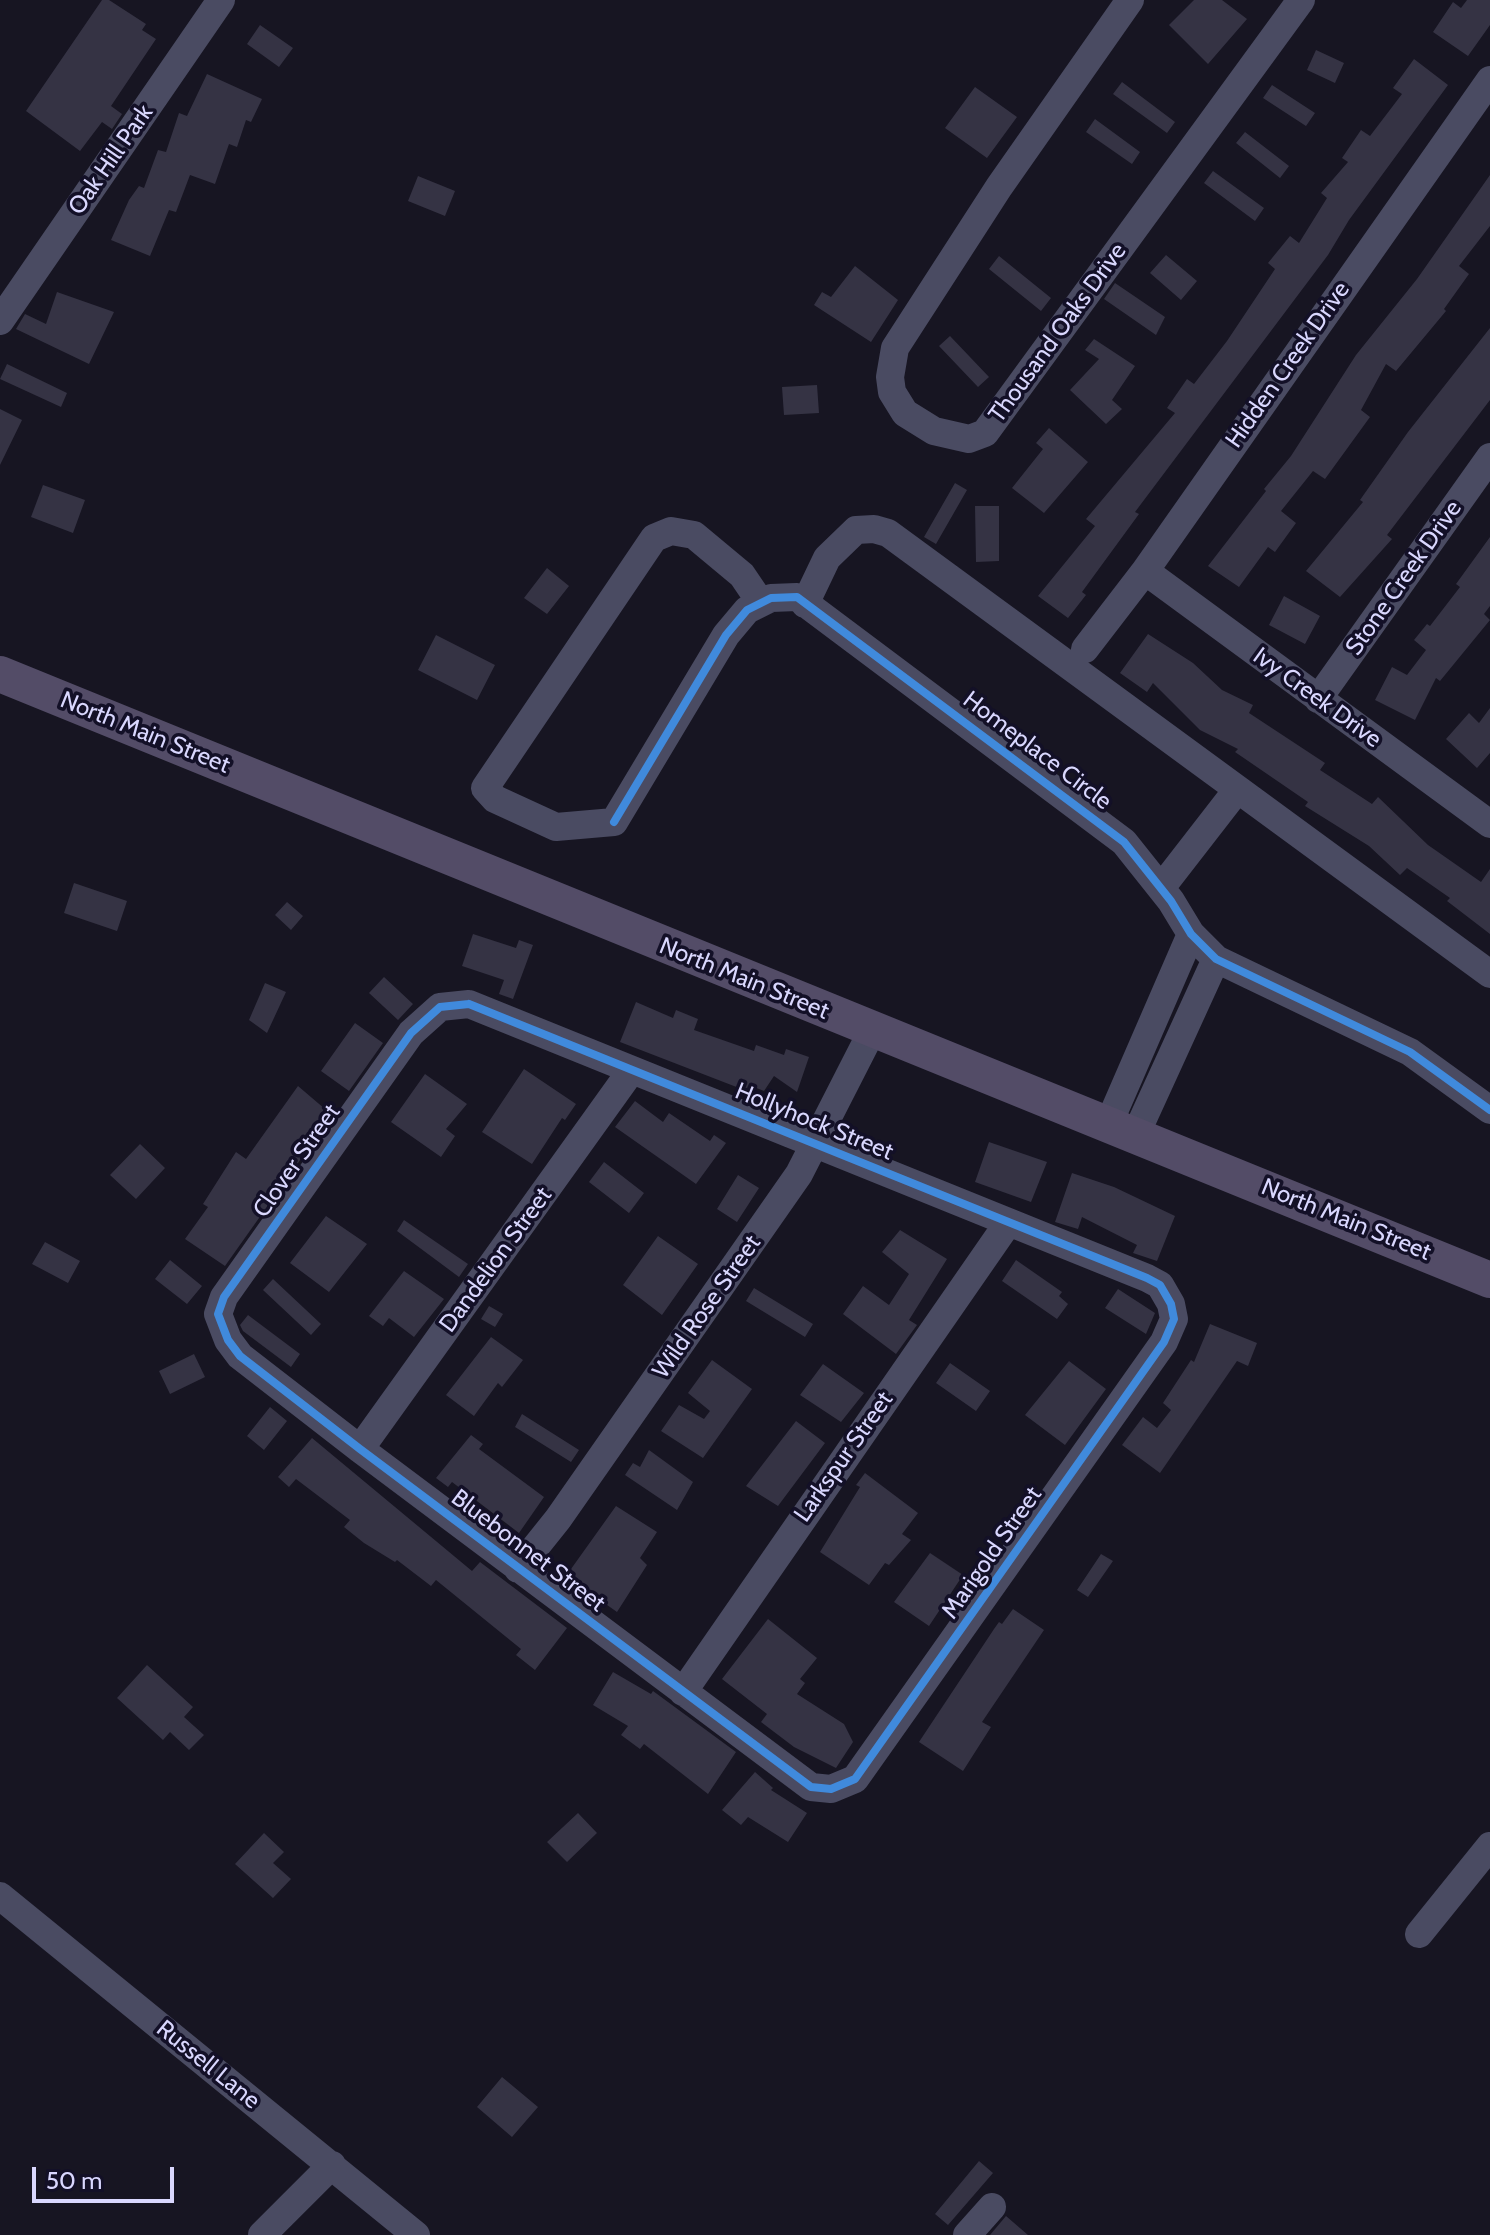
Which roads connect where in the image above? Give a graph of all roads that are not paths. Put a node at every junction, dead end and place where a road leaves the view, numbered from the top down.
1 (221, 0) edge
2 (1130, 0) edge
3 (1301, 0) edge
4 (1490, 80) edge
5 (0, 321) edge
6 (1490, 457) edge
7 (1145, 571) junction
8 (761, 603) junction
9 (805, 604) junction
10 (1085, 649) dead end
11 (0, 674) edge
12 (1318, 699) junction
13 (1237, 790) junction
14 (1490, 824) edge
15 (1161, 888) junction
16 (1191, 934) junction
17 (1216, 959) junction
18 (1490, 974) edge
19 (431, 1013) joint
20 (1150, 1026) junction
21 (872, 1031) junction
22 (1177, 1039) junction
23 (631, 1071) junction
24 (1490, 1110) edge
25 (1122, 1128) junction
26 (815, 1143) junction
27 (1008, 1223) junction
28 (1490, 1280) edge
29 (1171, 1304) joint
30 (228, 1340) joint
31 (360, 1449) junction
32 (518, 1569) junction
33 (683, 1692) junction
34 (811, 1787) joint
35 (1490, 1846) edge
36 (0, 1896) edge
37 (1419, 1934) dead end
38 (332, 2165) junction
39 (992, 2207) dead end
40 (262, 2235) edge
41 (416, 2235) edge
42 (967, 2235) edge

1 - 5 street, Oak Hill Park
2 - 3 street, Thousand Oaks Drive
4 - 7 street, Hidden Creek Drive
6 - 12 street, Stone Creek Drive
7 - 10 street, Hidden Creek Drive
7 - 12 street, Ivy Creek Drive
8 - 8 street
8 - 9 street, Homeplace Circle
9 - 13 street
9 - 15 street, Homeplace Circle
11 - 21 main road, North Main Street
12 - 14 street, Ivy Creek Drive
13 - 15 street
13 - 18 street
15 - 16 street, Homeplace Circle
16 - 17 street, Homeplace Circle
16 - 20 street
17 - 22 street
17 - 24 street, Homeplace Circle
19 - 23 street, Hollyhock Street
19 - 30 street, Clover Street
20 - 22 street
20 - 25 street
21 - 25 main road, North Main Street
21 - 26 street, Wild Rose Street
22 - 25 street
23 - 26 street, Hollyhock Street
23 - 31 street, Dandelion Street
25 - 28 main road, North Main Street
26 - 27 street, Hollyhock Street
26 - 32 street, Wild Rose Street
27 - 29 street, Hollyhock Street
27 - 33 street, Larkspur Street
29 - 34 street, Marigold Street
30 - 31 street, Bluebonnet Street
31 - 32 street, Bluebonnet Street
32 - 33 street, Bluebonnet Street
33 - 34 street, Bluebonnet Street
35 - 37 street
36 - 38 street, Russell Lane
38 - 40 street
38 - 41 street, Russell Lane
39 - 42 street

